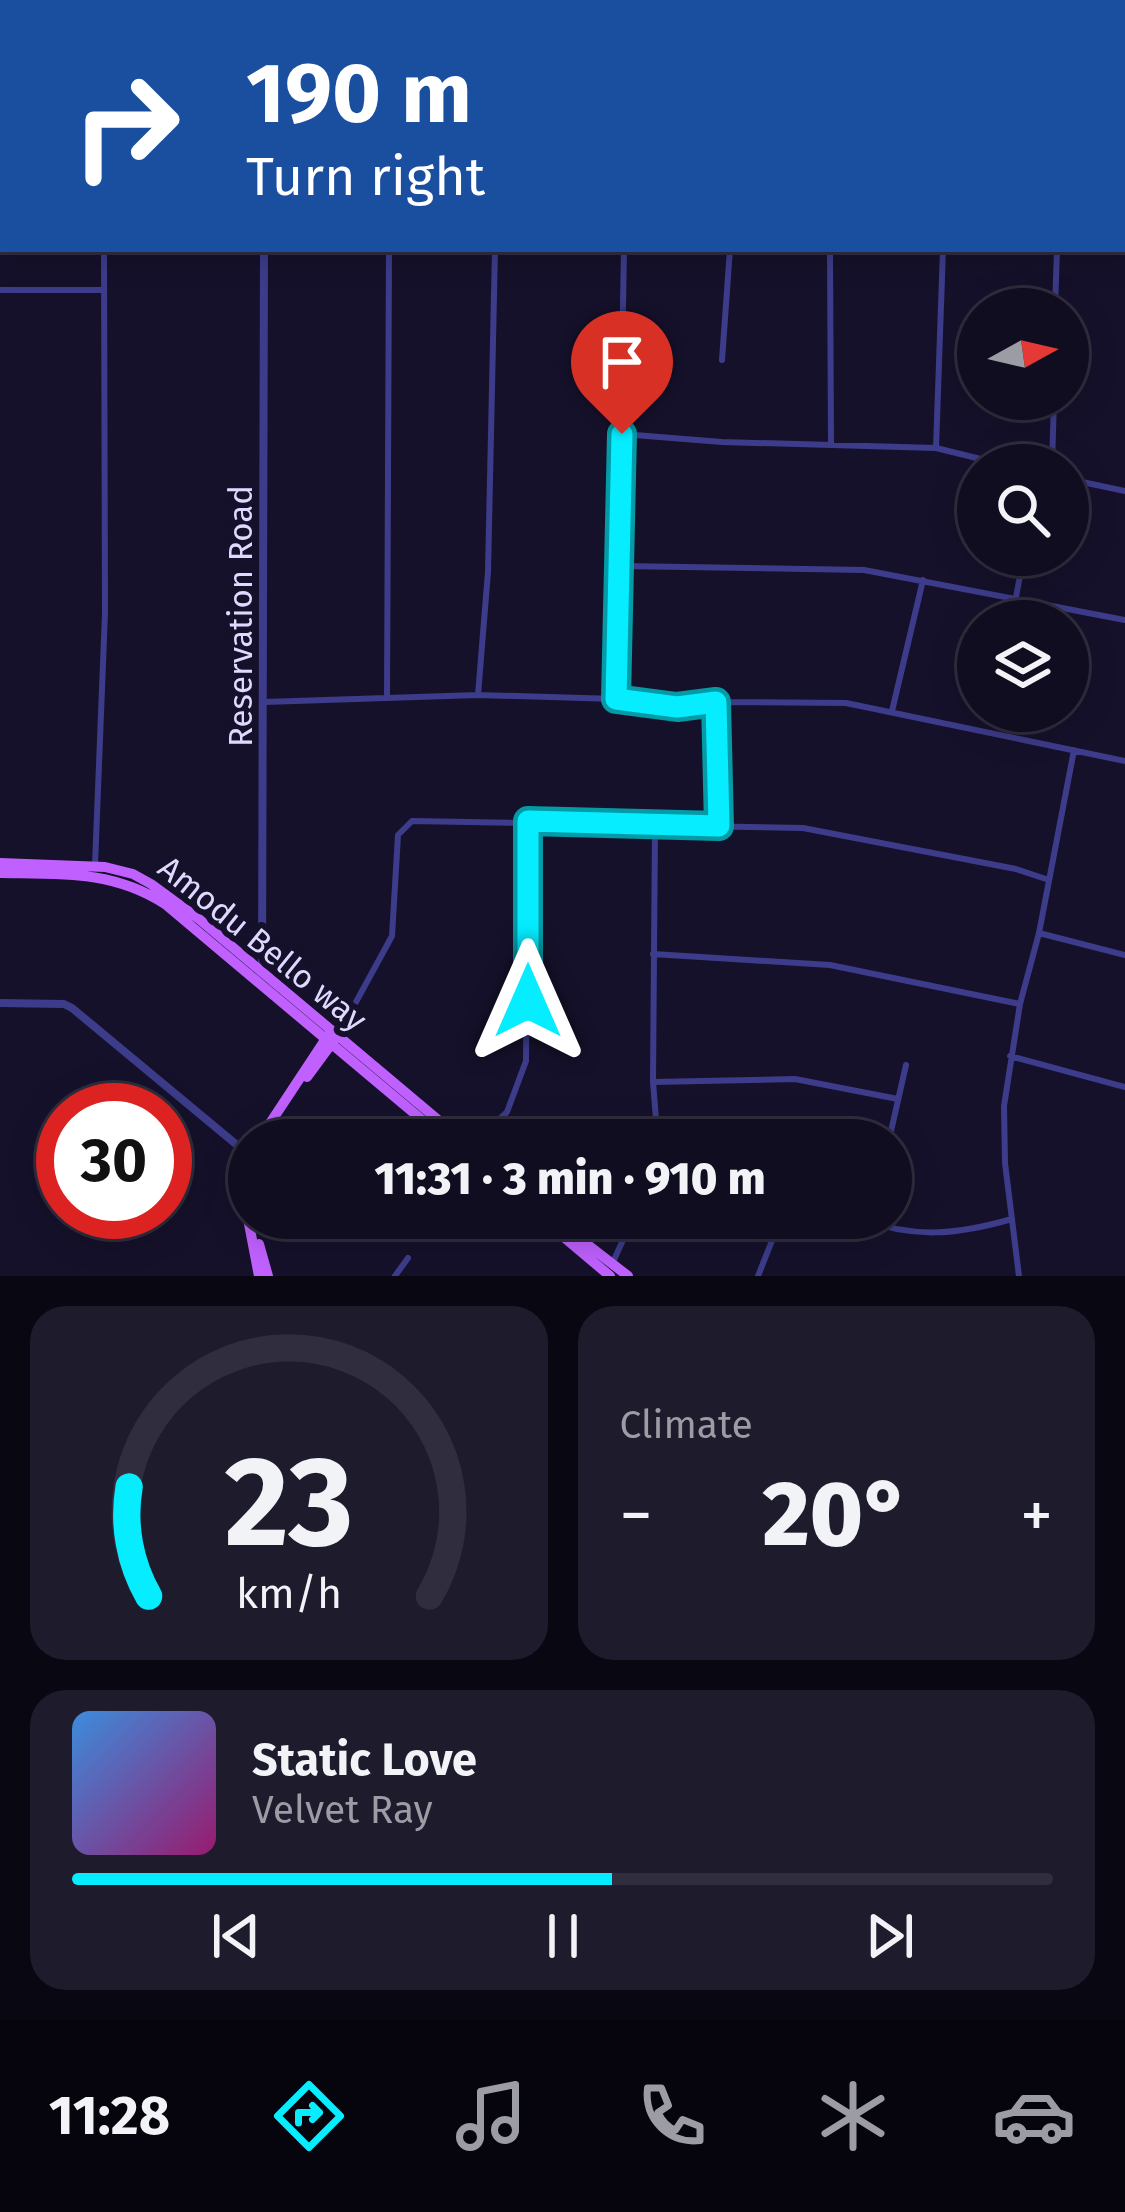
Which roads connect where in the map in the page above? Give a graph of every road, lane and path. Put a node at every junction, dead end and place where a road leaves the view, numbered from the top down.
1 (104, 252) edge
2 (264, 252) edge
3 (389, 252) edge
4 (495, 252) edge
5 (625, 252) edge
6 (730, 252) edge
7 (830, 252) edge
8 (943, 252) edge
9 (1057, 252) edge
10 (1056, 288) edge
11 (0, 290) edge
12 (104, 290) junction
13 (722, 360) dead end
14 (622, 434) junction
15 (831, 443) junction
16 (936, 448) junction
17 (957, 453) edge
18 (1089, 483) edge
19 (1125, 491) edge
20 (621, 566) junction
21 (1020, 576) edge
22 (923, 579) junction
23 (1016, 597) junction
24 (1125, 620) edge
25 (478, 695) junction
26 (387, 698) junction
27 (616, 699) junction
28 (264, 702) junction
29 (716, 702) junction
30 (892, 711) junction
31 (1075, 750) junction
32 (1125, 761) edge
33 (528, 821) junction
34 (719, 826) junction
35 (655, 827) junction
36 (0, 863) edge
37 (95, 866) junction
38 (0, 873) edge
39 (1049, 880) junction
40 (1039, 933) junction
41 (1125, 941) edge
42 (652, 954) junction
43 (1124, 955) edge
44 (260, 978) junction
45 (0, 1004) edge
46 (1020, 1004) junction
47 (333, 1036) junction
48 (1010, 1056) junction
49 (906, 1065) dead end
50 (652, 1082) junction
51 (1125, 1087) edge
52 (898, 1099) junction
53 (276, 1119) edge
54 (423, 1119) edge
55 (436, 1119) edge
56 (500, 1119) edge
57 (656, 1119) edge
58 (894, 1119) edge
59 (228, 1138) edge
60 (1012, 1219) junction
61 (912, 1234) edge
62 (254, 1239) edge
63 (257, 1239) edge
64 (569, 1239) edge
65 (577, 1239) edge
66 (624, 1239) edge
67 (773, 1239) edge
68 (408, 1258) dead end
69 (611, 1271) edge
70 (263, 1276) edge
71 (395, 1276) edge
72 (628, 1276) edge
73 (758, 1276) edge
74 (1019, 1276) edge

1 - 12 street
2 - 28 street, Reservation Road
3 - 26 street
4 - 25 street
5 - 14 street
6 - 13 street
7 - 15 street
8 - 16 street
9 - 10 street
11 - 12 street
12 - 37 street
14 - 15 street
14 - 20 street
15 - 16 street
16 - 17 street
18 - 19 street
20 - 22 street
20 - 27 street
21 - 23 street
22 - 23 street
22 - 30 street
23 - 24 street
25 - 26 street
25 - 27 street
26 - 28 street
27 - 29 street
28 - 44 street, Reservation Road
29 - 30 street
29 - 34 street
30 - 31 street
31 - 32 street
31 - 39 street
33 - 35 street
33 - 47 street
33 - 56 street
34 - 35 street
34 - 39 street
35 - 42 street
36 - 37 main road, Amodu Bello way
37 - 44 main road, Amodu Bello way
38 - 44 main road, Amodu Bello way
39 - 40 street
40 - 43 street
40 - 46 street
41 - 43 street
42 - 46 street
42 - 50 street
44 - 47 main road, Amodu Bello way
45 - 59 street
46 - 48 street
47 - 53 main road
47 - 54 main road, Amodu Bello way
47 - 55 main road, Amodu Bello way
48 - 51 street
48 - 60 street
49 - 52 street
50 - 52 street
50 - 57 street
52 - 58 street
60 - 61 street
60 - 74 street
62 - 70 main road
63 - 70 main road
64 - 69 main road
65 - 69 main road
66 - 69 street
67 - 73 street
68 - 71 street
69 - 72 main road

